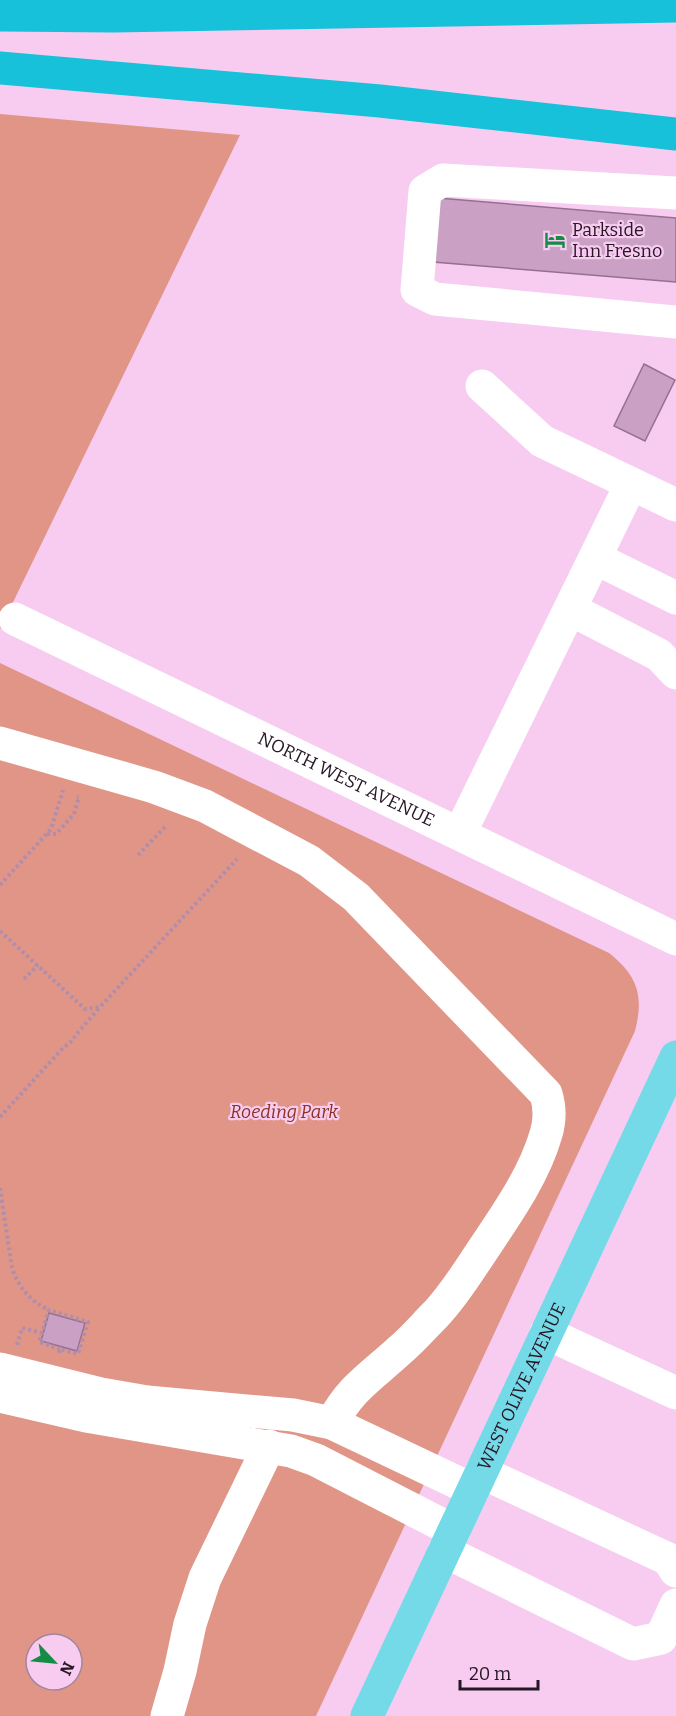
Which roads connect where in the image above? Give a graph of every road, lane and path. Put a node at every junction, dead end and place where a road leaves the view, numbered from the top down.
1 (676, 6) edge
2 (0, 15) edge
3 (0, 68) edge
4 (676, 134) edge
5 (676, 193) edge
6 (676, 322) edge
7 (482, 386) dead end
8 (631, 484) junction
9 (676, 503) edge
10 (595, 558) junction
11 (676, 598) edge
12 (570, 609) junction
13 (15, 619) dead end
14 (676, 673) edge
15 (0, 743) edge
16 (67, 778) junction
17 (165, 827) dead end
18 (460, 833) junction
19 (46, 834) junction
20 (138, 855) dead end
21 (237, 859) dead end
22 (0, 885) edge
23 (0, 931) edge
24 (676, 939) edge
25 (38, 964) junction
26 (24, 979) dead end
27 (99, 1007) junction
28 (676, 1057) edge
29 (0, 1117) edge
30 (0, 1188) edge
31 (49, 1310) junction
32 (546, 1333) junction
33 (60, 1349) junction
34 (0, 1369) edge
35 (54, 1383) junction
36 (676, 1393) edge
37 (0, 1396) edge
38 (332, 1423) junction
39 (269, 1446) junction
40 (477, 1481) junction
41 (449, 1541) junction
42 (676, 1571) edge
43 (676, 1605) edge
44 (167, 1716) edge
45 (367, 1716) edge

1 - 2 highway
3 - 4 highway
5 - 6 street
7 - 8 street
8 - 9 street
8 - 10 street
10 - 11 street
10 - 12 street
12 - 14 street
12 - 18 street
13 - 18 street, NORTH WEST AVENUE
15 - 16 street
16 - 19 path
16 - 19 path
16 - 38 street
17 - 20 path
18 - 24 street, NORTH WEST AVENUE
19 - 22 path
21 - 27 path
23 - 25 path
25 - 26 path
25 - 27 path
27 - 29 path
28 - 32 main road, WEST OLIVE AVENUE
30 - 31 path
31 - 33 path
31 - 33 path
32 - 36 street
32 - 40 main road, WEST OLIVE AVENUE
33 - 35 path
34 - 35 street
35 - 38 street
37 - 39 street
38 - 40 street
39 - 41 street
39 - 44 street
40 - 41 main road, WEST OLIVE AVENUE
40 - 42 street
41 - 43 street
41 - 45 main road, WEST OLIVE AVENUE

